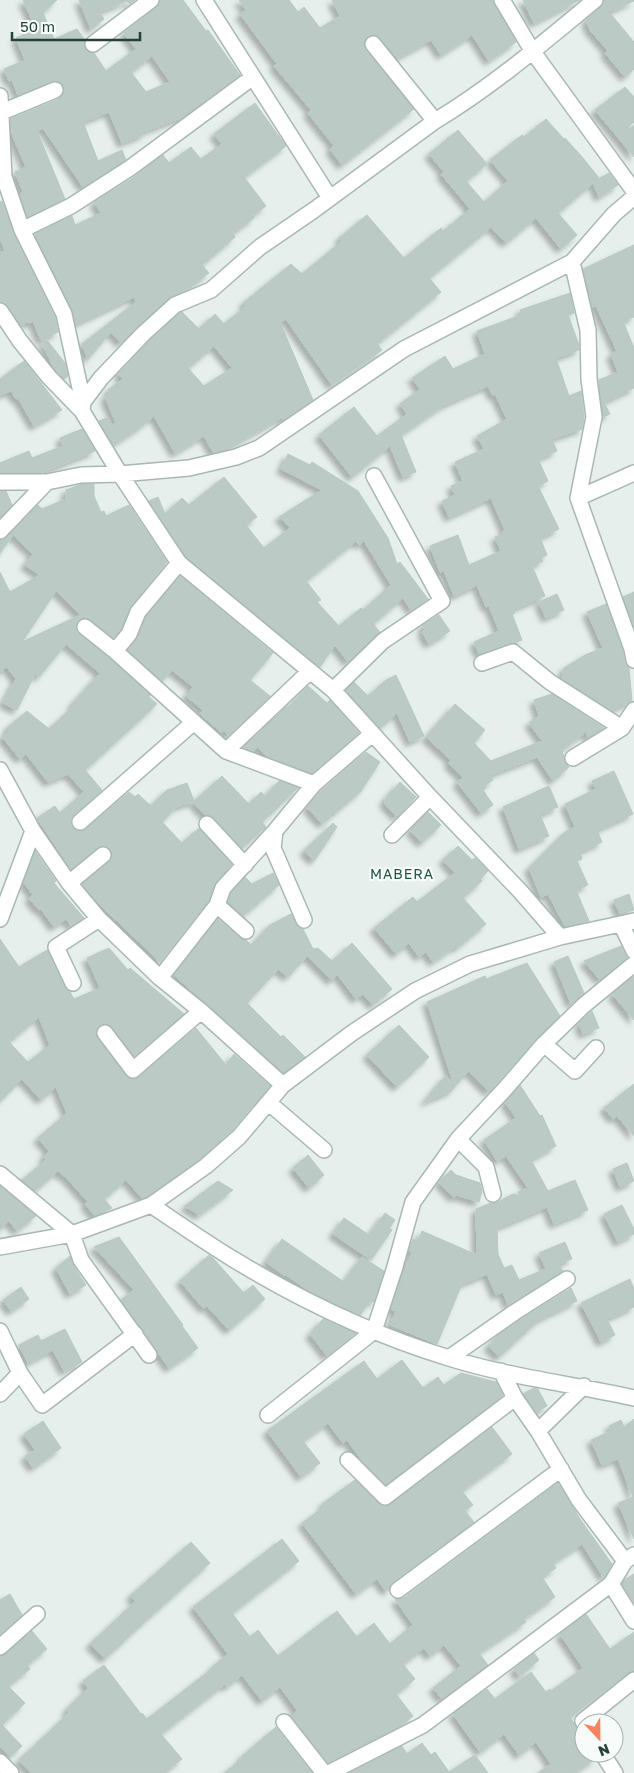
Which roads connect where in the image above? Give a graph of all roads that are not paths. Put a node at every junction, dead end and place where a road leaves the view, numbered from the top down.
1 (151, 0) edge
2 (204, 0) edge
3 (502, 0) edge
4 (595, 0) edge
5 (93, 44) dead end
6 (373, 44) dead end
7 (533, 52) junction
8 (253, 77) junction
9 (56, 90) dead end
10 (0, 96) edge
11 (2, 112) junction
12 (435, 121) junction
13 (634, 191) edge
14 (634, 196) edge
15 (330, 198) junction
16 (22, 230) junction
17 (572, 262) junction
18 (0, 311) edge
19 (83, 406) junction
20 (634, 473) edge
21 (120, 474) junction
22 (374, 476) dead end
23 (0, 482) edge
24 (47, 482) junction
25 (578, 498) junction
26 (0, 531) edge
27 (180, 563) junction
28 (85, 627) dead end
29 (115, 651) junction
30 (634, 660) edge
31 (482, 663) dead end
32 (309, 672) junction
33 (333, 690) junction
34 (634, 710) edge
35 (194, 722) junction
36 (622, 728) junction
37 (372, 734) junction
38 (226, 752) junction
39 (573, 758) dead end
40 (1, 775) edge
41 (314, 784) junction
42 (430, 797) junction
43 (80, 822) dead end
44 (207, 824) dead end
45 (33, 831) junction
46 (275, 831) junction
47 (392, 835) dead end
48 (103, 854) dead end
49 (245, 865) junction
50 (69, 883) junction
51 (217, 904) junction
52 (99, 919) junction
53 (0, 920) edge
54 (304, 920) dead end
55 (627, 922) edge
56 (246, 931) dead end
57 (560, 937) junction
58 (634, 951) edge
59 (634, 964) edge
60 (160, 978) junction
61 (73, 983) dead end
62 (201, 1010) junction
63 (105, 1033) dead end
64 (544, 1044) junction
65 (596, 1048) dead end
66 (284, 1084) junction
67 (269, 1103) junction
68 (458, 1139) junction
69 (324, 1150) dead end
70 (0, 1174) edge
71 (493, 1194) dead end
72 (151, 1205) junction
73 (72, 1234) junction
74 (0, 1246) edge
75 (567, 1279) dead end
76 (0, 1331) edge
77 (374, 1331) junction
78 (135, 1334) junction
79 (149, 1355) dead end
80 (449, 1358) junction
81 (501, 1372) junction
82 (20, 1373) junction
83 (584, 1386) junction
84 (0, 1394) edge
85 (515, 1398) junction
86 (634, 1398) edge
87 (268, 1415) dead end
88 (538, 1431) junction
89 (348, 1460) dead end
90 (561, 1469) junction
91 (629, 1558) edge
92 (611, 1584) junction
93 (398, 1590) dead end
94 (37, 1614) dead end
95 (634, 1621) edge
96 (0, 1646) edge
97 (634, 1680) edge
98 (593, 1713) edge
99 (284, 1722) dead end
100 (0, 1762) edge
101 (11, 1773) edge
102 (324, 1773) edge
103 (329, 1773) edge

1 - 5 street
2 - 8 street
3 - 7 street
4 - 7 street
6 - 12 street
7 - 12 street
7 - 13 street
8 - 15 street
8 - 16 street
9 - 11 street
10 - 11 street
11 - 16 street
12 - 15 street
14 - 17 street
15 - 19 street
16 - 19 street
17 - 21 street
17 - 25 street
18 - 19 street
19 - 21 street
20 - 25 street
21 - 24 street
21 - 27 street
22 - 33 street
23 - 24 street
24 - 26 street
25 - 30 street
27 - 29 street
27 - 32 street
28 - 29 street
29 - 35 street
31 - 36 street
32 - 33 street
32 - 38 street
33 - 37 street
34 - 36 street
35 - 38 street
35 - 43 street
36 - 39 street
37 - 41 street
37 - 42 street
38 - 41 street
40 - 45 street
41 - 46 street
42 - 47 street
42 - 57 street
44 - 49 street
45 - 50 street
45 - 53 street
46 - 49 street
46 - 54 street
48 - 50 street
49 - 51 street
50 - 52 street
51 - 56 street
51 - 60 street
52 - 60 street
52 - 61 street
55 - 57 street
55 - 58 street
57 - 66 street
59 - 64 street
60 - 62 street
62 - 63 street
62 - 66 street
64 - 65 street
64 - 68 street
66 - 67 street
67 - 69 street
67 - 72 street
68 - 71 street
68 - 77 street
70 - 73 street
72 - 73 street
72 - 77 street
73 - 74 street
73 - 78 street
75 - 80 street
76 - 82 street
77 - 80 street
77 - 87 street
78 - 79 street
78 - 82 street
80 - 81 street
81 - 83 street
81 - 85 street
82 - 84 street
83 - 86 street
83 - 88 street
85 - 88 street
85 - 89 street
88 - 90 street
90 - 91 street
90 - 93 street
91 - 92 street
92 - 95 street
92 - 103 street
94 - 96 street
97 - 98 street
99 - 102 street
100 - 101 street

